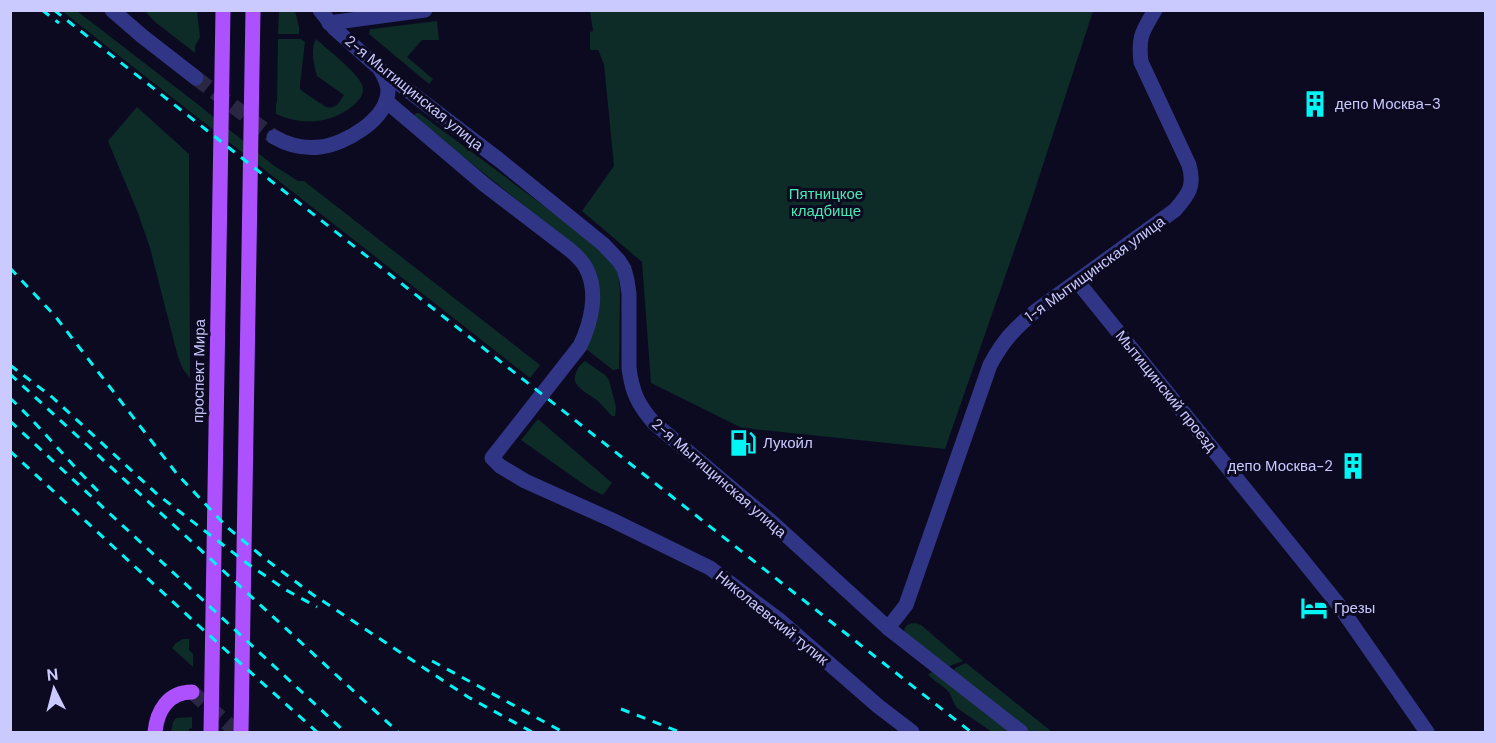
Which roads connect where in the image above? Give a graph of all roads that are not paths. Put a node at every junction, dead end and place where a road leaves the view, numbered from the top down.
1 (223, 10) edge
2 (253, 10) edge
3 (425, 10) edge
4 (1155, 10) edge
5 (115, 12) edge
6 (324, 17) edge
7 (380, 69) junction
8 (196, 78) tunnel mouth
9 (386, 101) junction
10 (274, 137) tunnel mouth
11 (1077, 281) junction
12 (888, 627) junction
13 (192, 692) dead end
14 (155, 732) edge
15 (211, 732) edge
16 (241, 732) edge
17 (912, 732) edge
18 (1021, 732) edge
19 (1427, 732) edge

1 - 15 main road, проспект Мира
2 - 16 main road
3 - 6 street
4 - 11 street, 1-я Мытищинская улица
5 - 8 street
6 - 7 street, 2-я Мытищинская улица
7 - 9 street
7 - 12 street, 2-я Мытищинская улица
9 - 10 street
9 - 17 street, Николаевский тупик
11 - 12 street, 1-я Мытищинская улица
11 - 19 street, Мытищинский проезд
12 - 18 street, 2-я Мытищинская улица
13 - 14 main road

